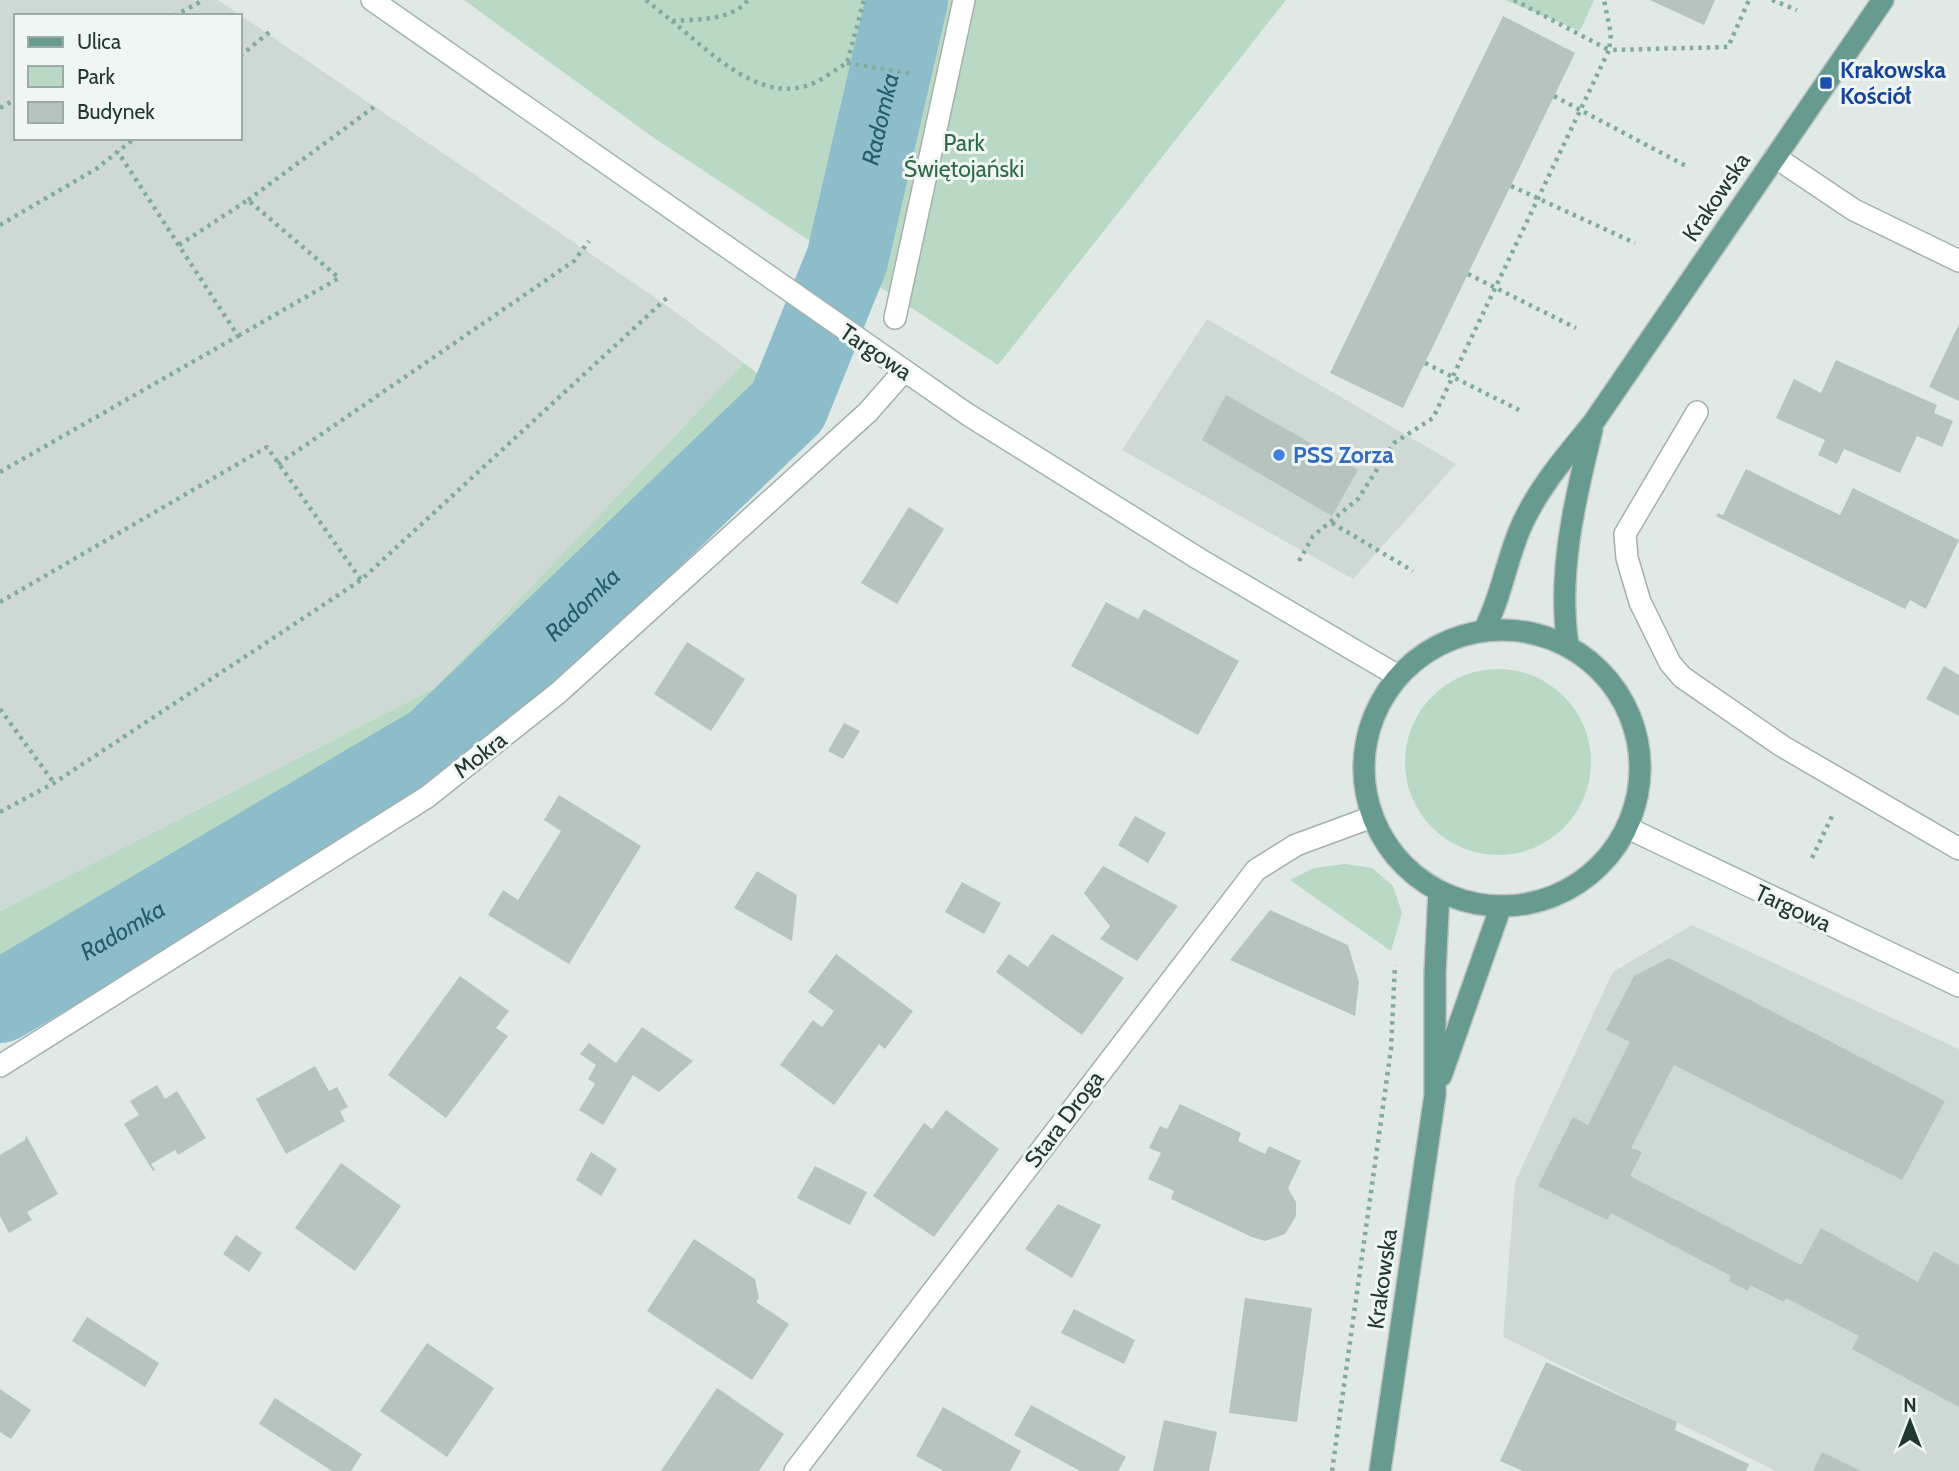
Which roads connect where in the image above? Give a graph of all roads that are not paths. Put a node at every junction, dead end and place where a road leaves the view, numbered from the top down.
1 (372, 0) edge
2 (964, 0) edge
3 (1883, 0) edge
4 (1775, 157) junction
5 (1959, 261) edge
6 (895, 318) dead end
7 (904, 371) junction
8 (1697, 412) dead end
9 (1593, 423) junction
10 (1484, 630) junction
11 (1568, 645) junction
12 (1398, 676) junction
13 (1372, 817) junction
14 (1628, 828) junction
15 (1959, 849) edge
16 (1439, 891) junction
17 (1502, 906) junction
18 (1959, 986) edge
19 (0, 1066) edge
20 (1435, 1095) junction
21 (795, 1471) edge
22 (1380, 1471) edge

1 - 7 street, Targowa
2 - 6 street
3 - 4 main road, Krakowska
4 - 5 street
4 - 9 main road, Krakowska
7 - 12 street, Targowa
7 - 19 street, Mokra
8 - 15 street
9 - 10 main road, Krakowska
9 - 11 main road, Krakowska
10 - 11 main road
10 - 12 main road
11 - 14 main road
12 - 13 main road
13 - 16 main road
13 - 21 street, Stara Droga
14 - 17 main road
14 - 18 street, Targowa
16 - 17 main road
16 - 20 main road, Krakowska
17 - 20 main road, Krakowska
20 - 22 main road, Krakowska

